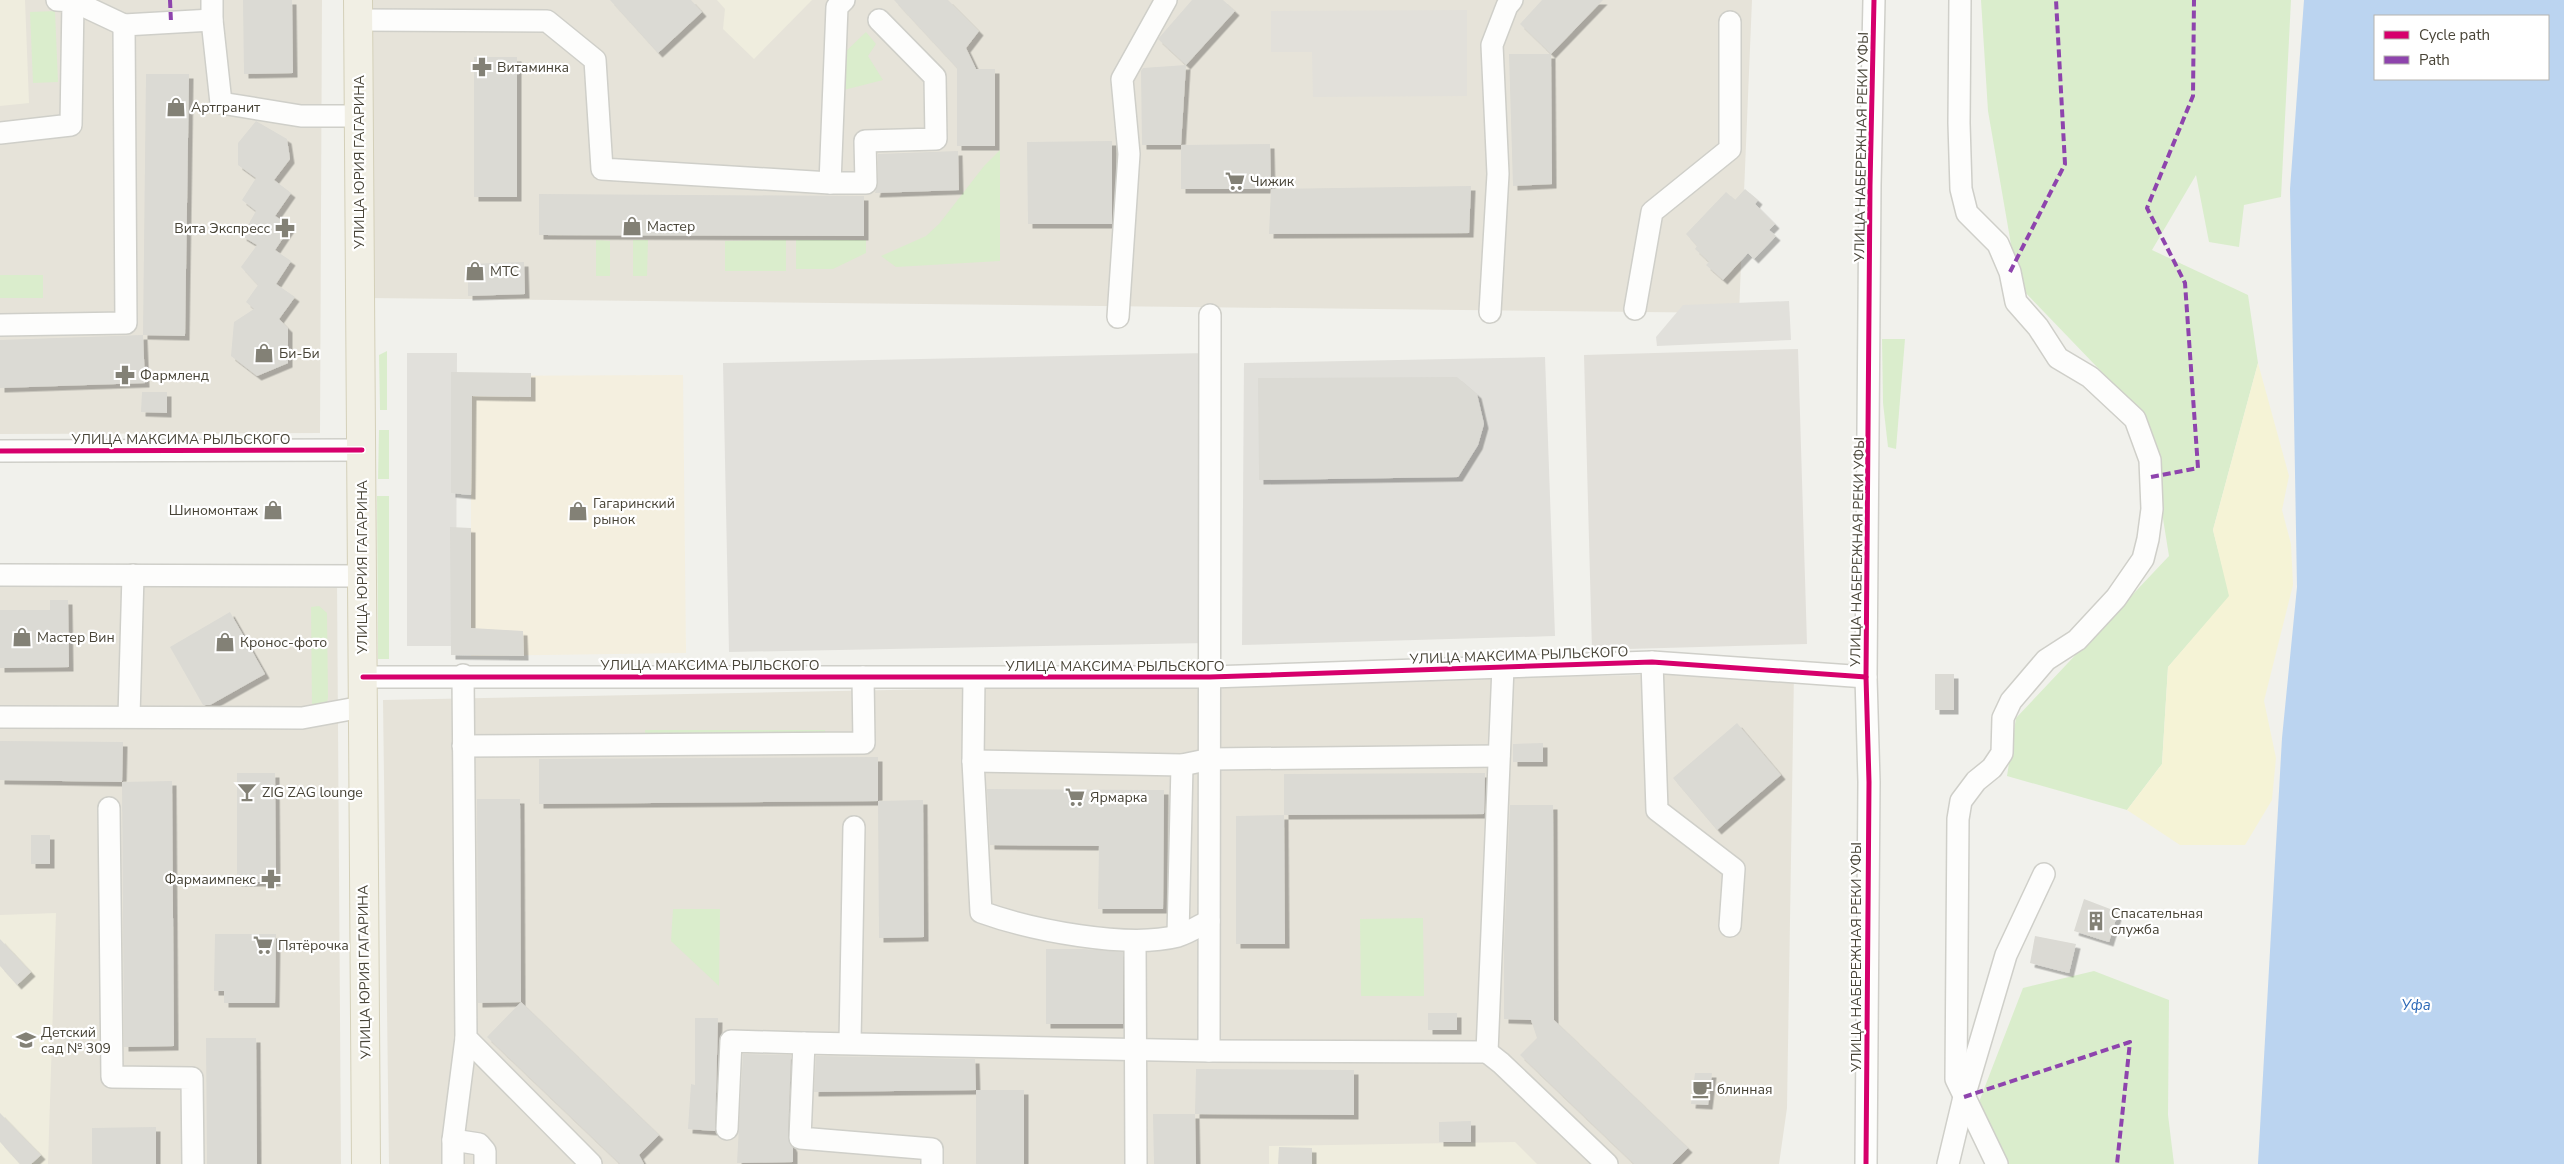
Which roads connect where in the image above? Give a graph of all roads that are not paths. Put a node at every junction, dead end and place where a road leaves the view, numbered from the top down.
1 (65, 0) edge
2 (844, 0) edge
3 (1166, 0) edge
4 (1512, 0) edge
5 (1874, 0) edge
6 (1960, 0) edge
7 (212, 10) edge
8 (358, 10) edge
9 (880, 20) dead end
10 (1730, 22) dead end
11 (124, 24) junction
12 (358, 116) junction
13 (0, 133) edge
14 (830, 183) junction
15 (1635, 309) dead end
16 (1490, 312) dead end
17 (1210, 315) dead end
18 (1118, 317) dead end
19 (0, 325) edge
20 (362, 450) junction
21 (0, 451) edge
22 (0, 575) edge
23 (133, 575) junction
24 (362, 576) junction
25 (1652, 662) junction
26 (1503, 667) junction
27 (463, 675) junction
28 (363, 677) junction
29 (863, 677) junction
30 (1210, 677) junction
31 (1866, 677) junction
32 (974, 678) junction
33 (362, 707) junction
34 (129, 716) junction
35 (0, 717) edge
36 (463, 746) junction
37 (1499, 756) junction
38 (1211, 759) junction
39 (973, 761) junction
40 (1182, 766) junction
41 (109, 808) dead end
42 (854, 827) dead end
43 (2044, 874) dead end
44 (1209, 921) junction
45 (1730, 926) dead end
46 (1178, 936) junction
47 (1135, 941) junction
48 (466, 1038) junction
49 (850, 1042) junction
50 (804, 1043) junction
51 (1134, 1050) junction
52 (1209, 1051) junction
53 (1487, 1052) junction
54 (1964, 1097) junction
55 (727, 1128) dead end
56 (453, 1140) junction
57 (193, 1164) edge
58 (366, 1164) edge
59 (453, 1164) edge
60 (485, 1164) edge
61 (591, 1164) edge
62 (932, 1164) edge
63 (1136, 1164) edge
64 (1607, 1164) edge
65 (1866, 1164) edge
66 (1948, 1164) edge
67 (1996, 1164) edge

1 - 11 street
1 - 13 street
2 - 14 street
3 - 18 street
4 - 16 street
5 - 31 street, УЛИЦА НАБЕРЕЖНАЯ РЕКИ УФЫ
6 - 54 street
7 - 11 street
7 - 12 street
8 - 12 main road, УЛИЦА ЮРИЯ ГАГАРИНА
8 - 14 street
9 - 14 street
10 - 15 street
11 - 19 street
12 - 20 main road, УЛИЦА ЮРИЯ ГАГАРИНА
17 - 30 street
20 - 21 street, УЛИЦА МАКСИМА РЫЛЬСКОГО
20 - 24 main road, УЛИЦА ЮРИЯ ГАГАРИНА
22 - 23 street
23 - 24 street
23 - 34 street
24 - 28 main road, УЛИЦА ЮРИЯ ГАГАРИНА
25 - 26 street, УЛИЦА МАКСИМА РЫЛЬСКОГО
25 - 31 street, УЛИЦА МАКСИМА РЫЛЬСКОГО
25 - 45 street
26 - 30 street, УЛИЦА МАКСИМА РЫЛЬСКОГО
26 - 37 street
27 - 28 street, УЛИЦА МАКСИМА РЫЛЬСКОГО
27 - 29 street, УЛИЦА МАКСИМА РЫЛЬСКОГО
27 - 36 street
28 - 33 main road, УЛИЦА ЮРИЯ ГАГАРИНА
29 - 32 street, УЛИЦА МАКСИМА РЫЛЬСКОГО
29 - 36 street
30 - 32 street, УЛИЦА МАКСИМА РЫЛЬСКОГО
30 - 38 street
31 - 65 street, УЛИЦА НАБЕРЕЖНАЯ РЕКИ УФЫ
32 - 39 street
33 - 34 street
33 - 58 main road, УЛИЦА ЮРИЯ ГАГАРИНА
34 - 35 street
36 - 48 street
37 - 38 street
37 - 53 street
38 - 40 street
38 - 44 street
39 - 40 street
39 - 47 street
40 - 46 street
41 - 57 street
42 - 49 street
43 - 54 street
44 - 46 street
44 - 52 street
46 - 47 street
47 - 51 street
48 - 56 street
48 - 61 street
49 - 50 street
49 - 51 street
50 - 55 street
50 - 62 street
51 - 52 street
51 - 63 street
52 - 53 street
53 - 64 street
54 - 66 street
54 - 67 street
56 - 59 street
56 - 60 street

